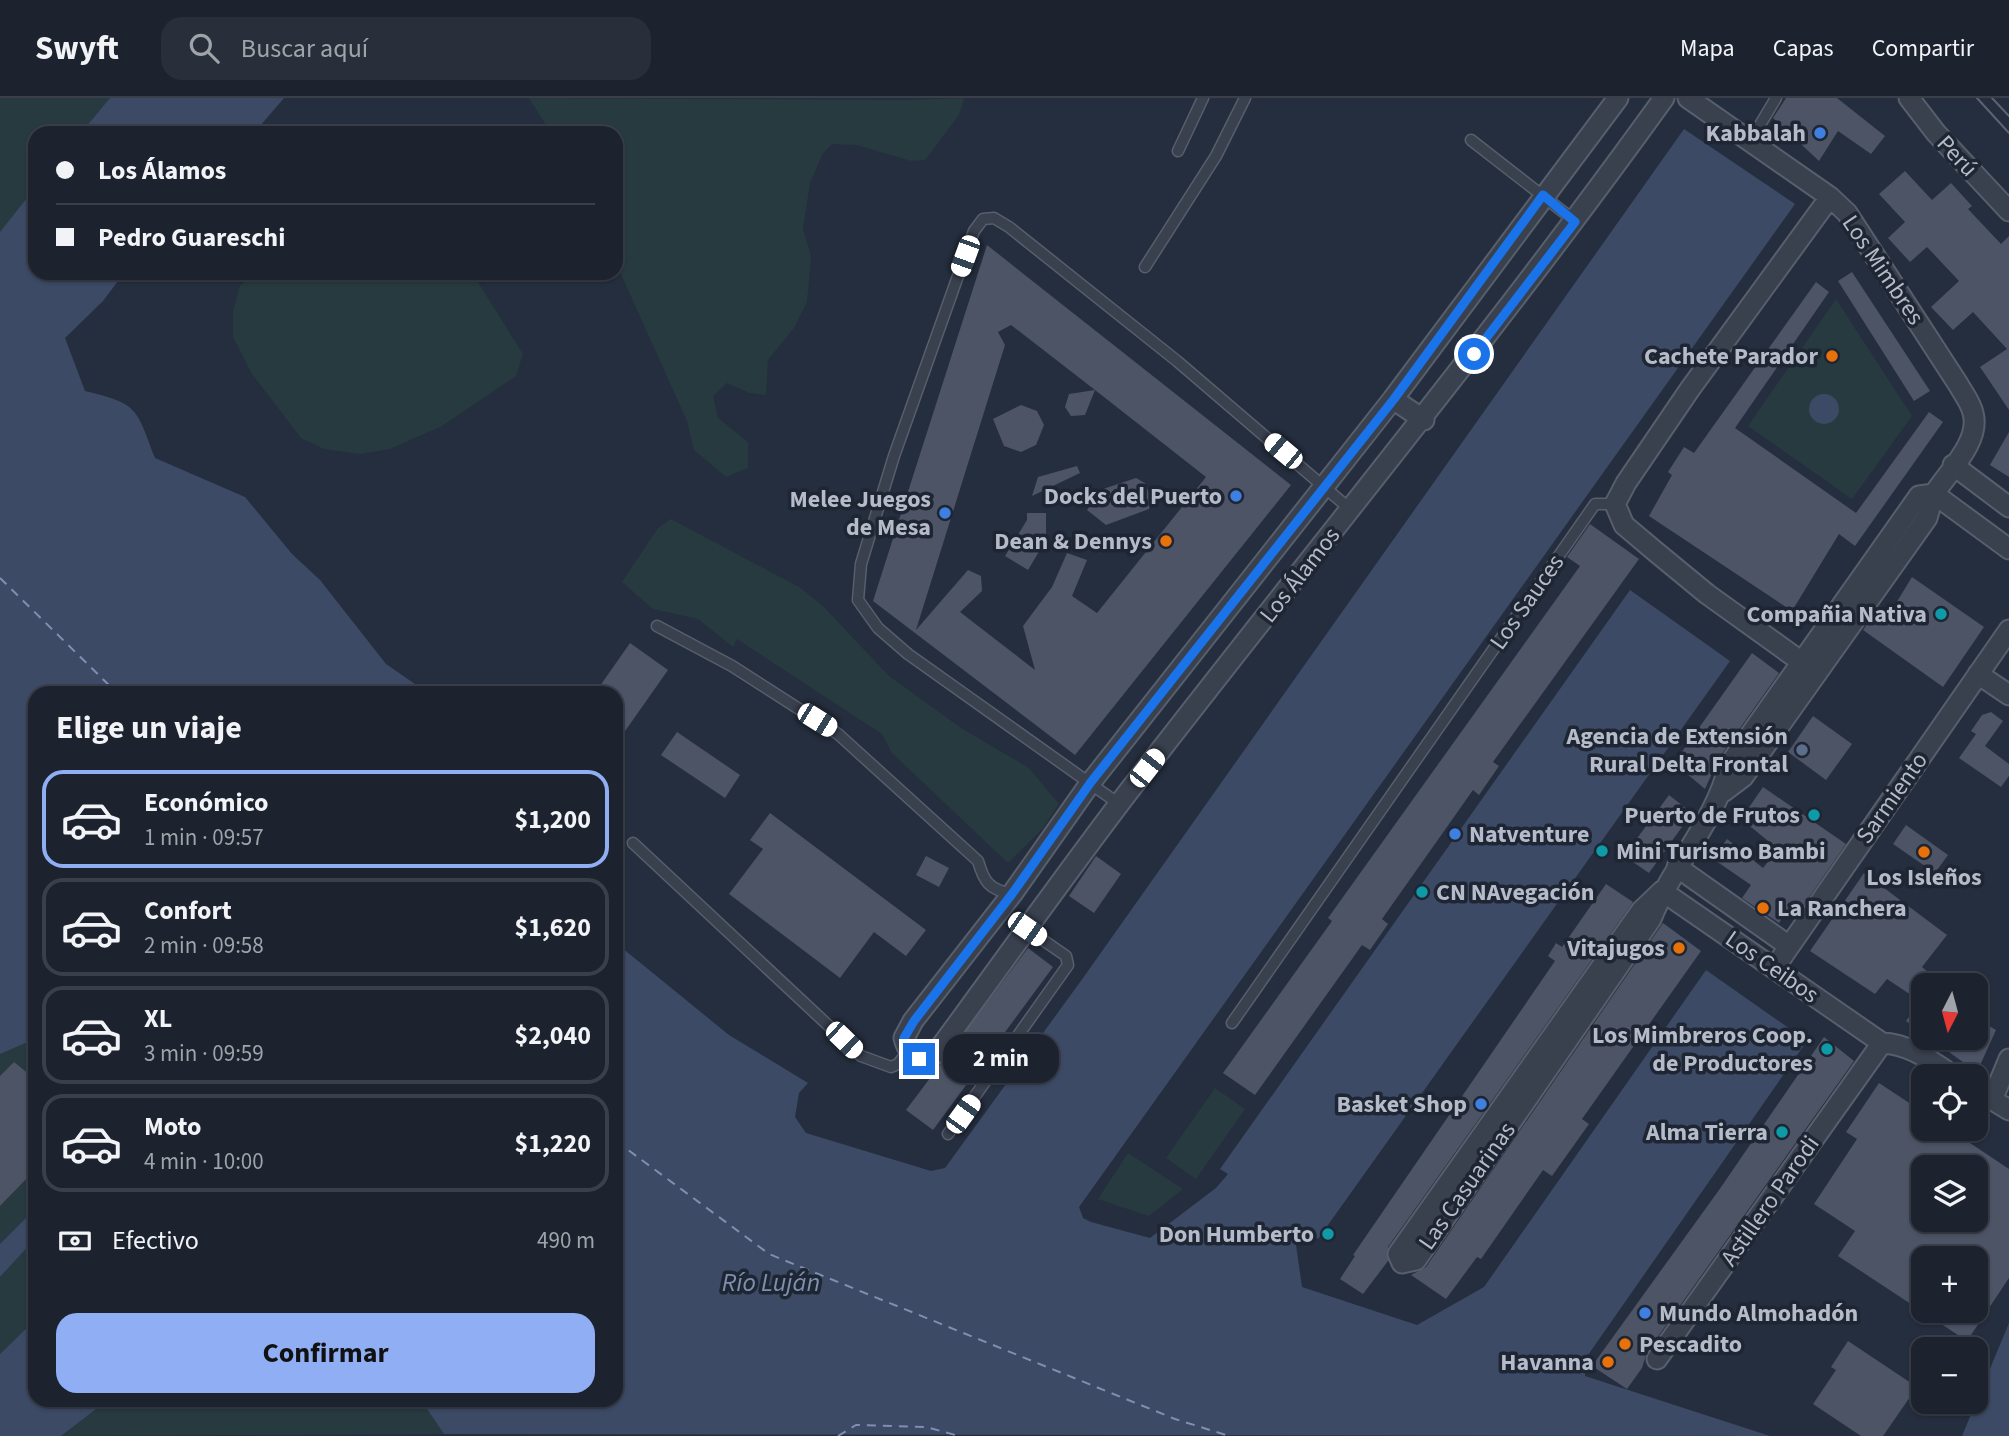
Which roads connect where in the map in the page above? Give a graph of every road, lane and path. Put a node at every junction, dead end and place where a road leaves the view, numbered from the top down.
1 (1203, 98) edge
2 (1244, 98) edge
3 (1618, 98) edge
4 (1664, 98) edge
5 (1688, 98) edge
6 (1776, 98) edge
7 (1909, 98) edge
8 (1471, 140) dead end
9 (1751, 140) junction
10 (1178, 151) dead end
11 (1543, 195) junction
12 (1830, 197) junction
13 (2009, 211) edge
14 (1575, 222) junction
15 (1145, 267) dead end
16 (1394, 399) junction
17 (1424, 420) junction
18 (1975, 422) joint
19 (1953, 466) junction
20 (1325, 487) junction
21 (1934, 494) junction
22 (1615, 504) junction
23 (2009, 507) edge
24 (1351, 510) junction
25 (2009, 549) edge
26 (657, 626) dead end
27 (2009, 630) edge
28 (1810, 668) junction
29 (1978, 674) junction
30 (2009, 695) edge
31 (1091, 782) junction
32 (1119, 804) junction
33 (633, 843) dead end
34 (1677, 867) junction
35 (1025, 874) junction
36 (1662, 891) junction
37 (1012, 894) junction
38 (1053, 894) junction
39 (1027, 929) junction
40 (1789, 946) junction
41 (1775, 967) junction
42 (1232, 1023) dead end
43 (1882, 1043) junction
44 (909, 1050) junction
45 (2009, 1059) edge
46 (1935, 1064) edge
47 (1992, 1100) edge
48 (948, 1134) dead end
49 (1657, 1359) dead end

1 - 10 lane
2 - 15 lane
3 - 11 street
4 - 14 street, Los Álamos
5 - 9 street, Los Mimbres
6 - 9 lane
7 - 13 street, Perú
8 - 11 lane
9 - 12 street, Los Mimbres
11 - 14 lane
11 - 16 street
12 - 18 street, Los Mimbres
12 - 22 street
14 - 17 street, Los Álamos
16 - 17 street
16 - 20 street
17 - 24 street, Los Álamos
18 - 19 street, Las Casuarinas
19 - 21 street, Las Casuarinas
19 - 23 street
20 - 24 lane
20 - 31 street
20 - 31 lane
21 - 25 street
21 - 28 street, Las Casuarinas
22 - 28 street
22 - 42 lane, Los Sauces
24 - 32 street, Los Álamos
26 - 37 lane
27 - 29 street, Sarmiento
28 - 34 street, Las Casuarinas
29 - 30 street
29 - 40 street, Sarmiento
31 - 32 lane
31 - 35 street
32 - 38 street, Los Álamos
33 - 44 lane
34 - 36 street, Las Casuarinas
34 - 40 street
35 - 37 street
35 - 38 street
36 - 36 street, Las Casuarinas
36 - 41 street, Los Ceibos
37 - 44 street
38 - 39 street, Los Álamos
39 - 44 street, Los Álamos
39 - 48 lane
40 - 41 street, Sarmiento
41 - 43 street, Los Ceibos
43 - 46 street
43 - 49 street, Astillero Parodi
45 - 47 street

